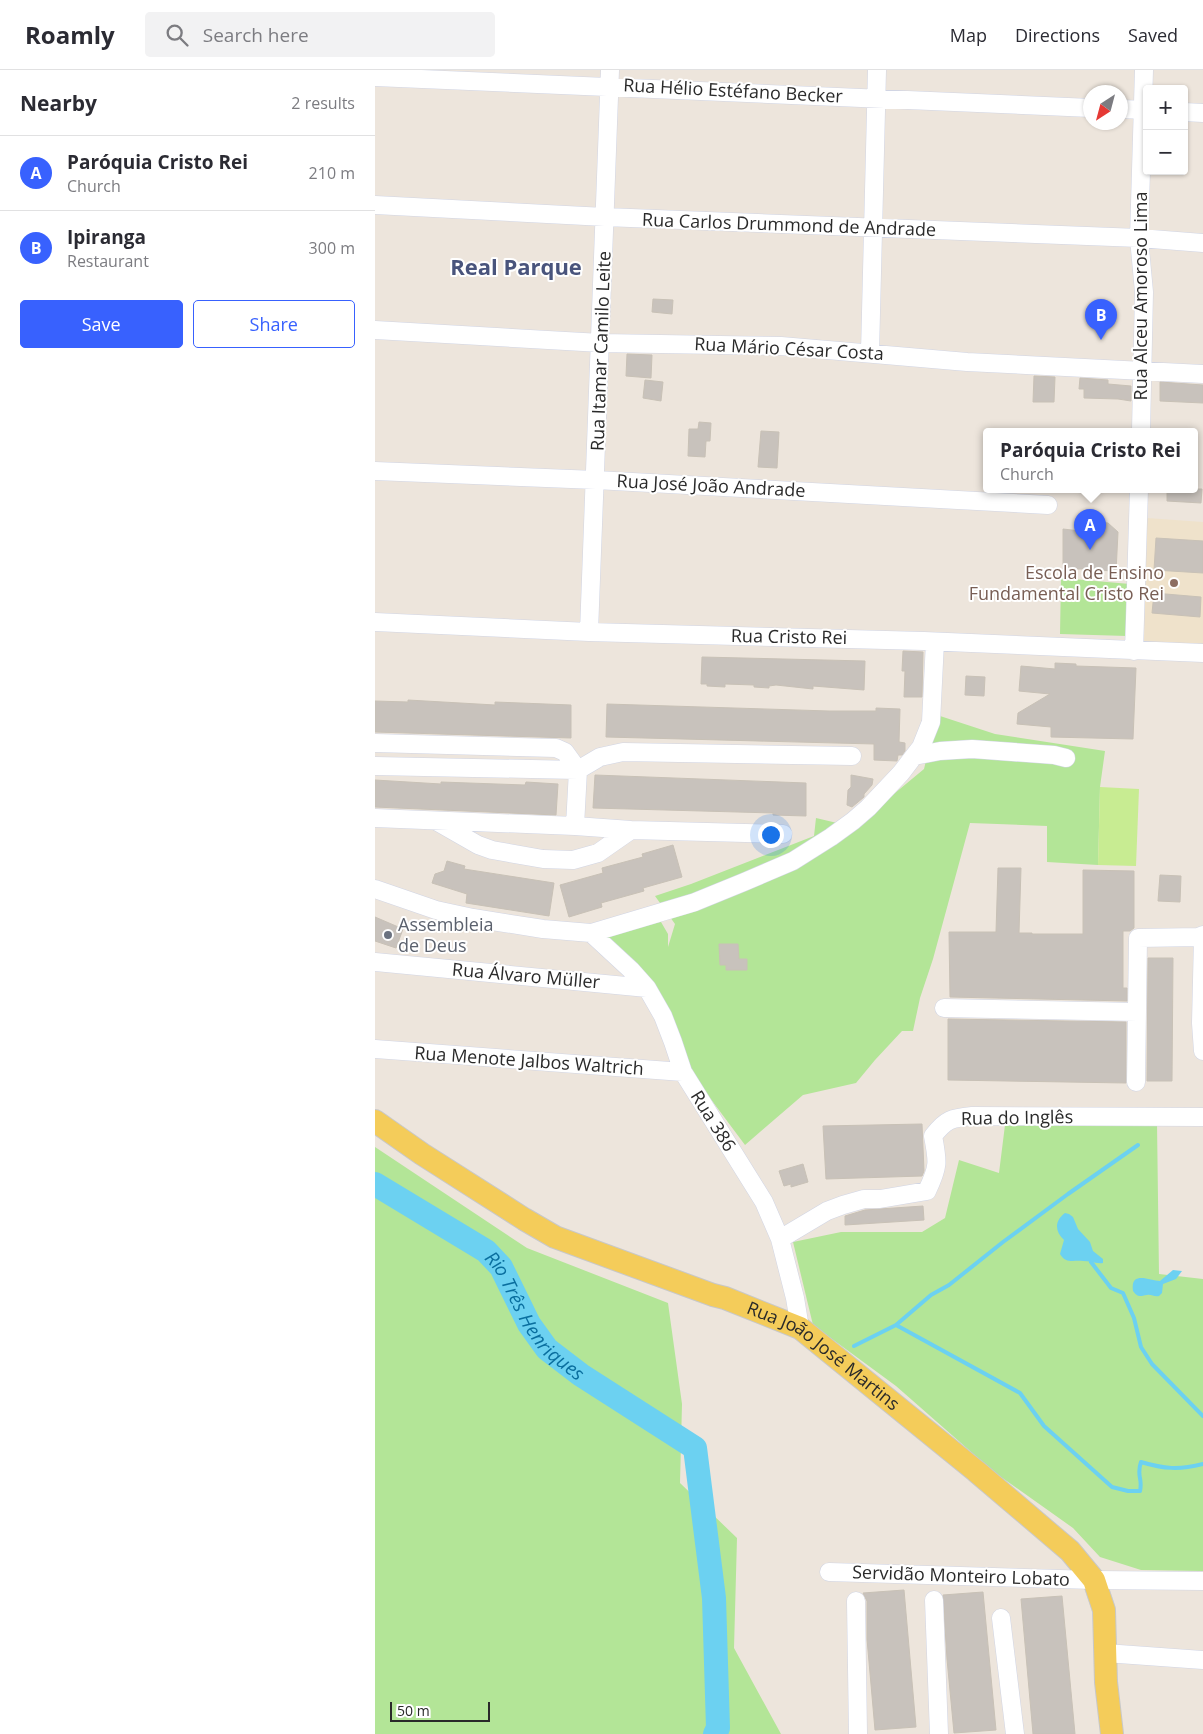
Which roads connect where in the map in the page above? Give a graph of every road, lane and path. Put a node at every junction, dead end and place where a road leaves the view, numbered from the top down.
1 (877, 70) edge
2 (1145, 70) edge
3 (375, 77) edge
4 (610, 78) edge
5 (1145, 85) edge
6 (877, 98) junction
7 (1083, 108) edge
8 (1128, 109) edge
9 (1143, 110) edge
10 (1188, 112) edge
11 (1203, 113) edge
12 (1144, 130) edge
13 (375, 205) edge
14 (605, 217) junction
15 (873, 229) junction
16 (1139, 238) junction
17 (1203, 242) edge
18 (375, 330) edge
19 (601, 343) junction
20 (870, 353) junction
21 (1143, 371) junction
22 (1203, 374) edge
23 (1141, 428) edge
24 (375, 471) edge
25 (596, 480) junction
26 (1139, 493) edge
27 (1048, 506) dead end
28 (375, 622) edge
29 (589, 632) junction
30 (935, 642) junction
31 (1134, 651) junction
32 (1203, 654) edge
33 (375, 743) edge
34 (852, 756) dead end
35 (914, 756) junction
36 (1066, 758) dead end
37 (375, 766) edge
38 (578, 770) junction
39 (375, 818) edge
40 (436, 821) junction
41 (575, 826) junction
42 (631, 830) junction
43 (783, 834) dead end
44 (375, 889) edge
45 (591, 933) junction
46 (1203, 936) edge
47 (375, 962) edge
48 (647, 988) junction
49 (944, 1008) dead end
50 (1137, 1012) junction
51 (375, 1049) edge
52 (1203, 1051) edge
53 (683, 1072) junction
54 (1136, 1082) dead end
55 (1203, 1117) edge
56 (375, 1121) edge
57 (780, 1239) junction
58 (800, 1328) junction
59 (829, 1572) dead end
60 (1094, 1580) junction
61 (1203, 1581) edge
62 (934, 1600) dead end
63 (856, 1601) dead end
64 (1001, 1618) dead end
65 (1105, 1653) junction
66 (1203, 1660) edge
67 (858, 1734) edge
68 (939, 1734) edge
69 (1015, 1734) edge
70 (1112, 1734) edge

1 - 6 street
2 - 5 street, Rua Alceu Amoroso Lima
3 - 4 street, Rua Hélio Estéfano Becker
4 - 6 street, Rua Hélio Estéfano Becker
4 - 14 street, Rua Itamar Camilo Leite
6 - 7 street, Rua Hélio Estéfano Becker
6 - 15 street
8 - 9 street
10 - 11 street
12 - 16 street, Rua Alceu Amoroso Lima
13 - 14 street, Rua Carlos Drummond de Andrade
14 - 15 street, Rua Carlos Drummond de Andrade
14 - 19 street, Rua Itamar Camilo Leite
15 - 16 street, Rua Carlos Drummond de Andrade
15 - 20 street
16 - 17 street, Rua Carlos Drummond de Andrade
16 - 21 street, Rua Alceu Amoroso Lima
18 - 19 street, Rua Mário César Costa
19 - 20 street, Rua Mário César Costa
19 - 25 street, Rua Itamar Camilo Leite
20 - 21 street, Rua Mário César Costa
21 - 22 street, Rua Mário César Costa
21 - 23 street, Rua Alceu Amoroso Lima
24 - 25 street, Rua José João Andrade
25 - 27 street, Rua José João Andrade
25 - 29 street, Rua Itamar Camilo Leite
26 - 31 street
28 - 29 street, Rua Cristo Rei
29 - 30 street, Rua Cristo Rei
30 - 31 street, Rua Cristo Rei
30 - 35 street
31 - 32 street, Rua Cristo Rei
33 - 38 street
34 - 38 street
35 - 36 street
35 - 45 street
37 - 38 street
38 - 41 street
39 - 40 street
40 - 41 street
40 - 42 street
41 - 42 street
42 - 43 street
44 - 45 street
45 - 48 street, Rua 386
46 - 50 street
46 - 52 street
47 - 48 street, Rua Álvaro Müller
48 - 53 street, Rua 386
49 - 50 street
50 - 54 street
51 - 53 street, Rua Menote Jalbos Waltrich
53 - 57 street, Rua 386
55 - 57 street, Rua do Inglês
56 - 58 main road, Rua João José Martins
57 - 58 street, Rua 386
58 - 60 main road, Rua João José Martins
59 - 60 street, Servidão Monteiro Lobato
60 - 61 street, Servidão Monteiro Lobato
60 - 65 main road, Rua João José Martins
62 - 68 street
63 - 67 street
64 - 69 street
65 - 66 street
65 - 70 main road, Rua João José Martins

